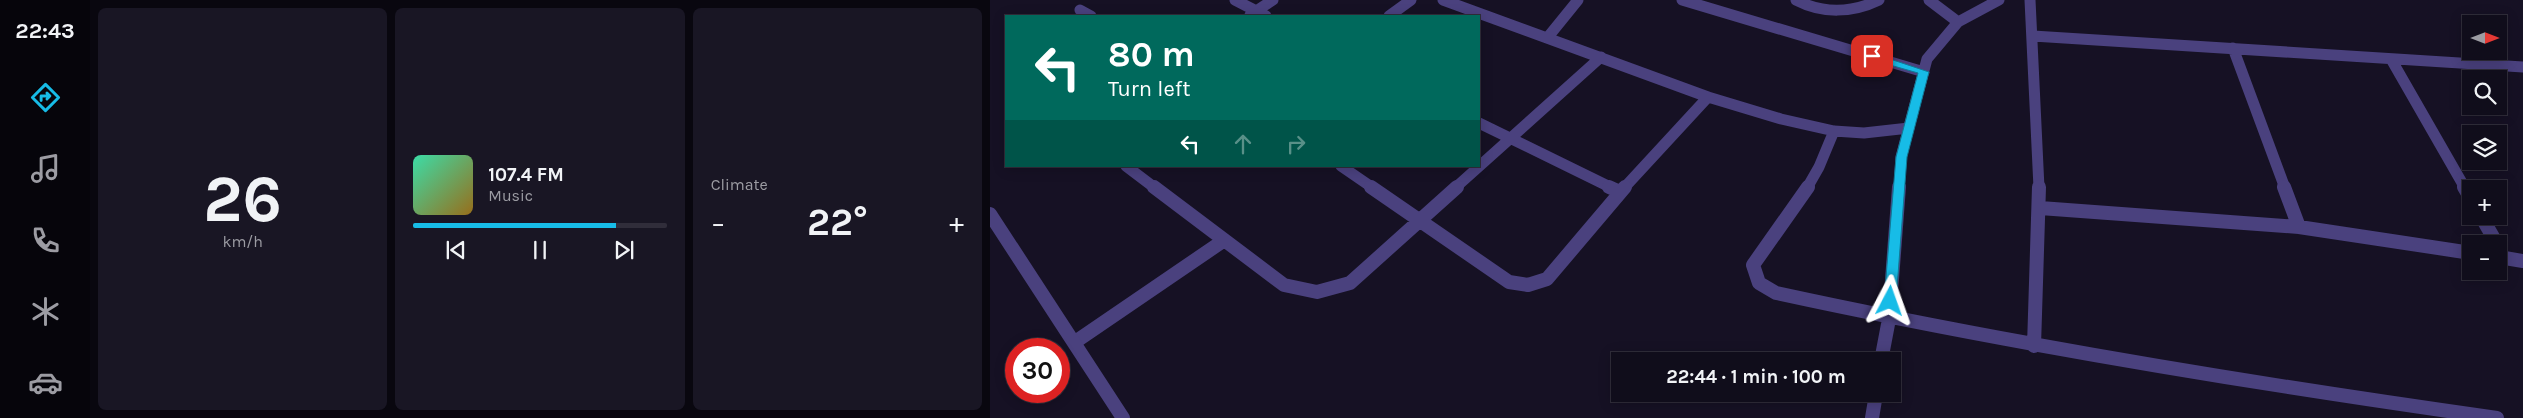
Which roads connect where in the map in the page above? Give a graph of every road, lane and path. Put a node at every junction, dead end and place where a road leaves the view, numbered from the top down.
1 (1236, 0) edge
2 (1273, 0) edge
3 (1411, 0) edge
4 (1443, 0) edge
5 (1578, 0) edge
6 (1682, 0) edge
7 (1796, 0) edge
8 (1879, 0) edge
9 (1929, 0) edge
10 (1999, 0) edge
11 (2030, 0) edge
12 (1080, 10) dead end
13 (1252, 14) edge
14 (1089, 15) edge
15 (1390, 15) edge
16 (1958, 22) junction
17 (2033, 36) junction
18 (1548, 37) junction
19 (2233, 48) junction
20 (1601, 58) junction
21 (2391, 59) junction
22 (2523, 67) edge
23 (1924, 72) junction
24 (1708, 97) junction
25 (1480, 124) edge
26 (1908, 128) junction
27 (1834, 130) junction
28 (1512, 140) junction
29 (1127, 167) edge
30 (1342, 167) edge
31 (2462, 183) edge
32 (1620, 192) junction
33 (2040, 208) junction
34 (990, 214) edge
35 (1422, 220) junction
36 (2300, 227) junction
37 (1223, 241) junction
38 (2462, 252) edge
39 (2507, 256) edge
40 (2523, 262) edge
41 (1889, 319) junction
42 (1076, 342) junction
43 (2034, 346) junction
44 (1884, 352) edge
45 (1875, 402) edge
46 (1124, 418) edge
47 (1872, 418) edge
48 (2496, 418) edge

1 - 13 street
2 - 13 street
3 - 15 street
4 - 18 street
5 - 18 street
6 - 23 street
7 - 8 street
9 - 16 street
10 - 16 street
11 - 17 street
12 - 14 street
16 - 23 street
17 - 19 street
17 - 33 street
18 - 20 street
19 - 21 street
19 - 36 street
20 - 24 street
20 - 28 street
21 - 22 street
21 - 31 street
23 - 26 street
24 - 27 street
24 - 32 street
25 - 28 street
26 - 27 street
26 - 41 street
27 - 41 street
28 - 32 street
28 - 35 street
29 - 37 street
30 - 35 street
32 - 35 street
33 - 36 street
33 - 43 street
34 - 42 street
35 - 37 street
36 - 38 street
37 - 42 street
39 - 40 street
41 - 43 street
41 - 44 street
42 - 46 street
43 - 48 street
45 - 47 street

